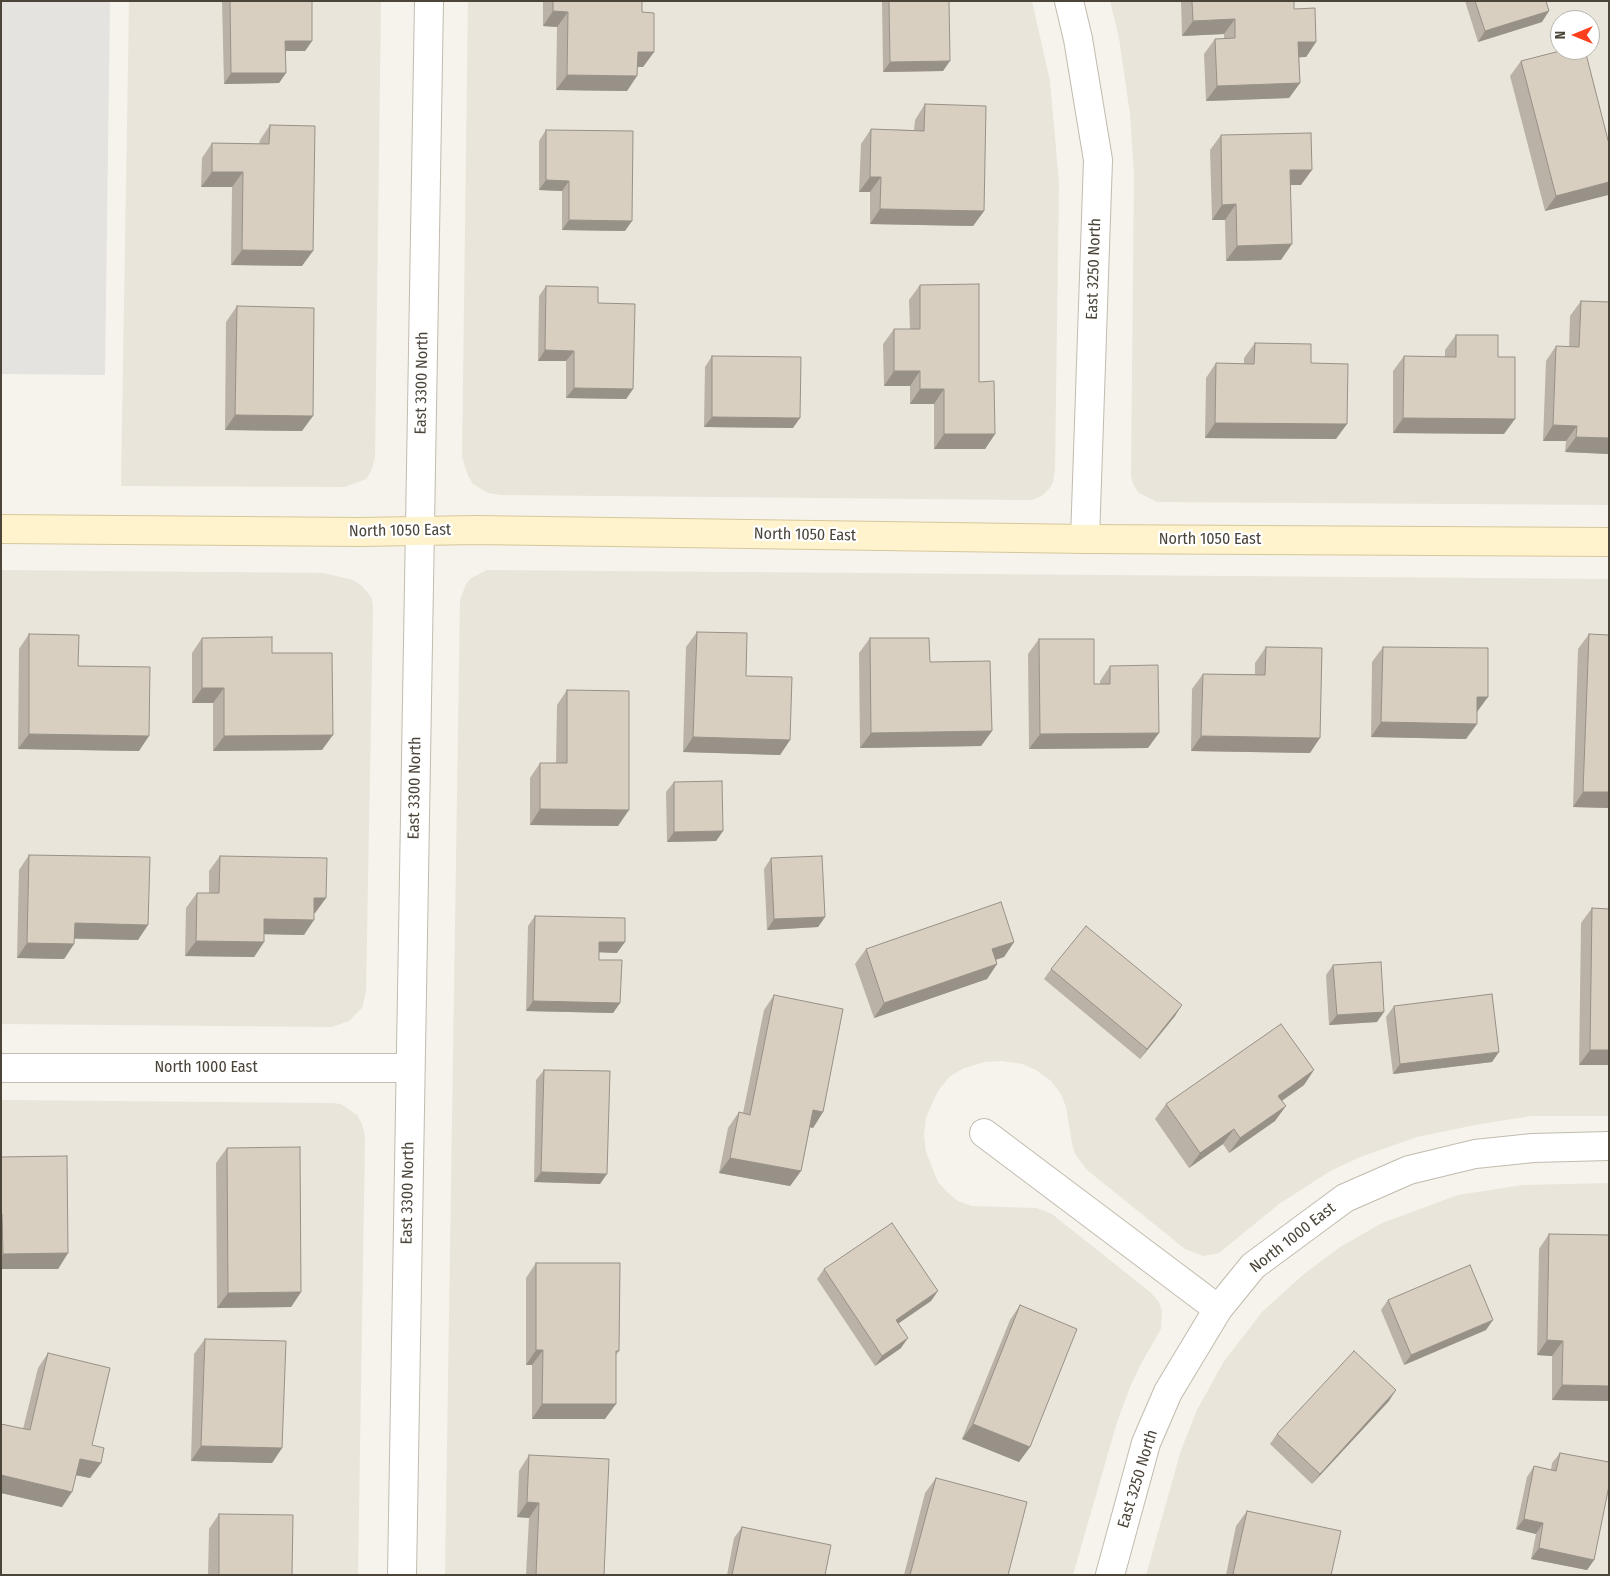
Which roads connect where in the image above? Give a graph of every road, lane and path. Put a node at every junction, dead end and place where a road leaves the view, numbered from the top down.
1 (428, 1) edge
2 (1069, 1) edge
3 (1, 529) edge
4 (419, 531) junction
5 (1084, 539) junction
6 (1609, 542) edge
7 (1, 1068) edge
8 (410, 1068) junction
9 (984, 1133) dead end
10 (1609, 1146) edge
11 (1218, 1309) junction
12 (402, 1575) edge
13 (1110, 1575) edge

1 - 4 street, East 3300 North
2 - 5 street, East 3250 North
3 - 4 street, North 1050 East
4 - 5 street, North 1050 East
4 - 8 street, East 3300 North
5 - 6 street, North 1050 East
7 - 8 street, North 1000 East
8 - 12 street, East 3300 North
9 - 11 street
10 - 11 street, North 1000 East
11 - 13 street, East 3250 North

